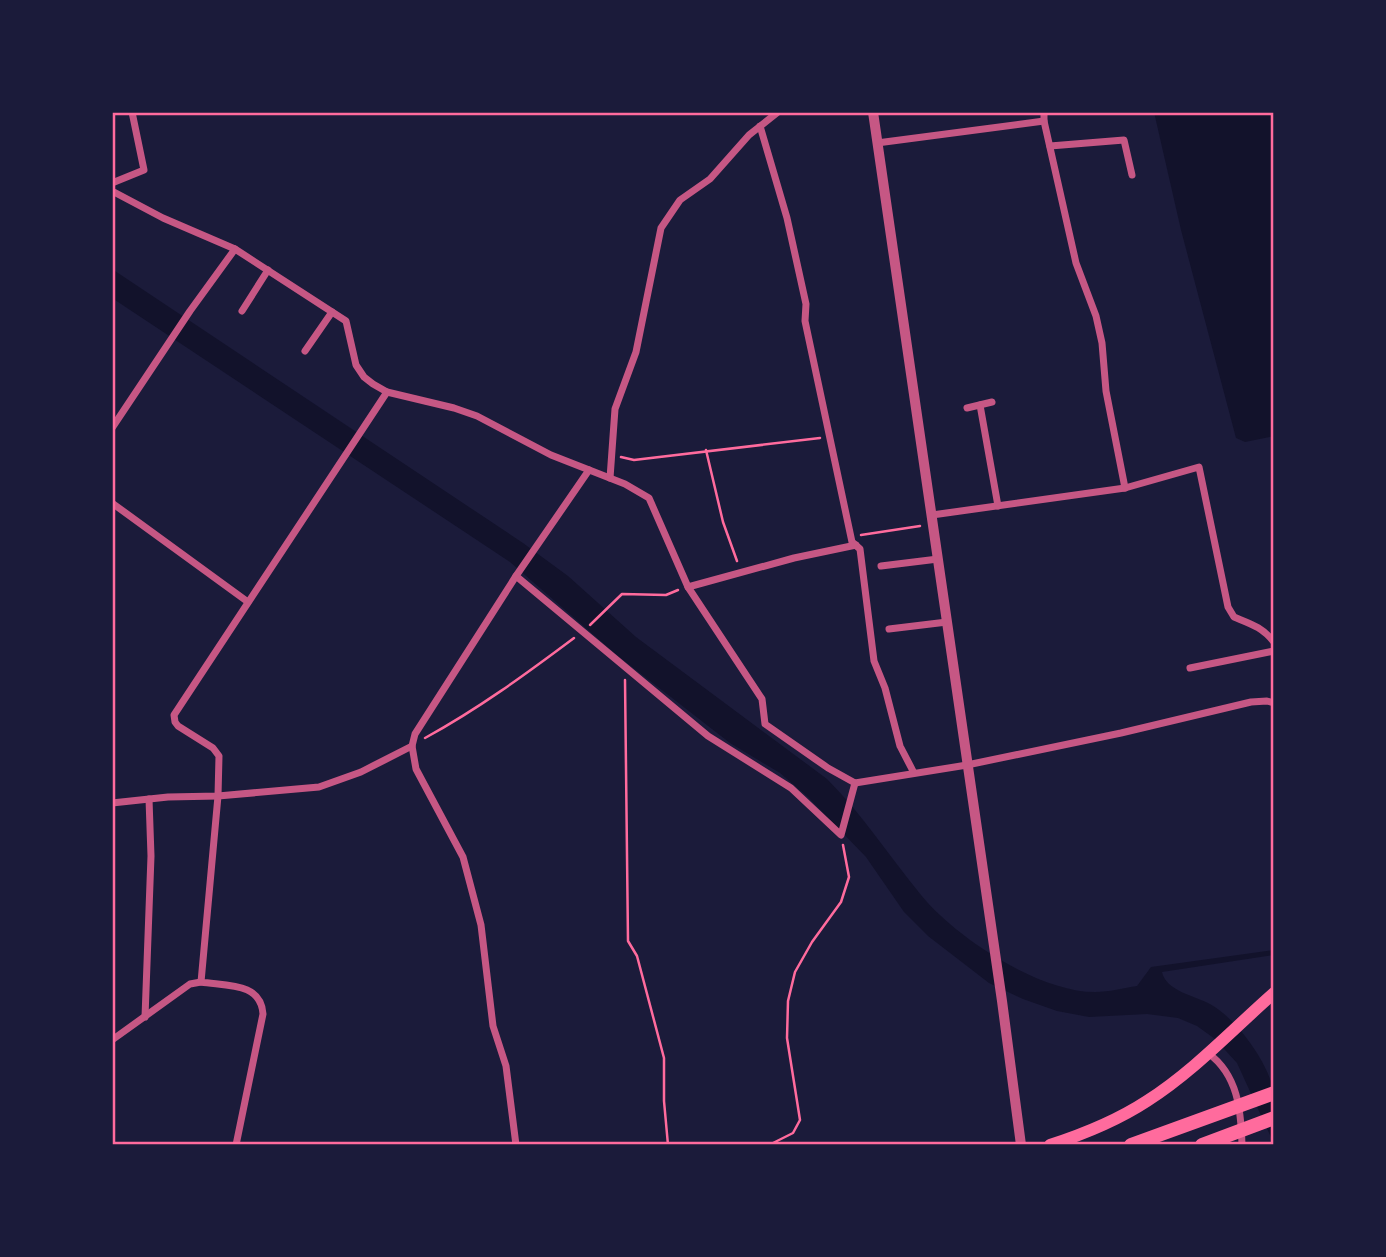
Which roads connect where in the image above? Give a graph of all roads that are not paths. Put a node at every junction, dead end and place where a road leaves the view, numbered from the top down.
1 (132, 112) edge
2 (778, 112) edge
3 (873, 112) edge
4 (1044, 112) edge
5 (1044, 121) junction
6 (760, 126) junction
7 (877, 143) junction
8 (1050, 146) junction
9 (1132, 176) dead end
10 (112, 183) edge
11 (112, 191) edge
12 (235, 249) junction
13 (268, 270) junction
14 (242, 311) dead end
15 (332, 312) junction
16 (305, 351) dead end
17 (387, 392) junction
18 (992, 402) dead end
19 (980, 405) junction
20 (967, 408) dead end
21 (112, 428) edge
22 (589, 470) junction
23 (610, 478) junction
24 (1125, 488) junction
25 (112, 503) edge
26 (998, 506) junction
27 (933, 519) junction
28 (856, 545) junction
29 (938, 559) junction
30 (881, 566) dead end
31 (516, 576) junction
32 (688, 587) junction
33 (248, 602) junction
34 (947, 622) junction
35 (889, 629) dead end
36 (1274, 642) edge
37 (1274, 651) edge
38 (1190, 667) dead end
39 (1274, 704) edge
40 (412, 746) junction
41 (967, 765) junction
42 (914, 773) junction
43 (855, 783) junction
44 (218, 796) junction
45 (149, 800) junction
46 (112, 803) edge
47 (201, 982) junction
48 (1274, 993) edge
49 (145, 1017) junction
50 (112, 1040) edge
51 (1210, 1050) junction
52 (1274, 1093) edge
53 (1274, 1118) edge
54 (236, 1145) edge
55 (516, 1145) edge
56 (1021, 1145) edge
57 (1050, 1145) edge
58 (1131, 1145) edge
59 (1202, 1145) edge
60 (1242, 1145) edge

1 - 10 street
2 - 6 street
3 - 7 street
4 - 5 street
5 - 7 street
5 - 8 street
6 - 23 street
6 - 28 street
7 - 27 street
8 - 9 street
8 - 24 street
11 - 12 street
12 - 13 street
12 - 21 street
13 - 14 street
13 - 15 street
15 - 16 street
15 - 17 street
17 - 22 street
17 - 33 street
18 - 19 street
19 - 20 street
19 - 26 street
22 - 23 street
22 - 31 street
23 - 32 street
24 - 26 street
24 - 36 street
25 - 33 street
26 - 27 street
27 - 29 street
28 - 32 street
28 - 42 street
29 - 30 street
29 - 34 street
31 - 40 street
31 - 43 street
32 - 43 street
33 - 44 street
34 - 35 street
34 - 41 street
37 - 38 street
39 - 41 street
40 - 44 street
40 - 55 street
41 - 42 street
41 - 56 street
42 - 43 street
44 - 45 street
44 - 47 street
45 - 46 street
45 - 49 street
47 - 49 street
47 - 54 street
48 - 51 main road
49 - 50 street
51 - 57 main road
51 - 60 street
52 - 58 highway
53 - 59 highway

